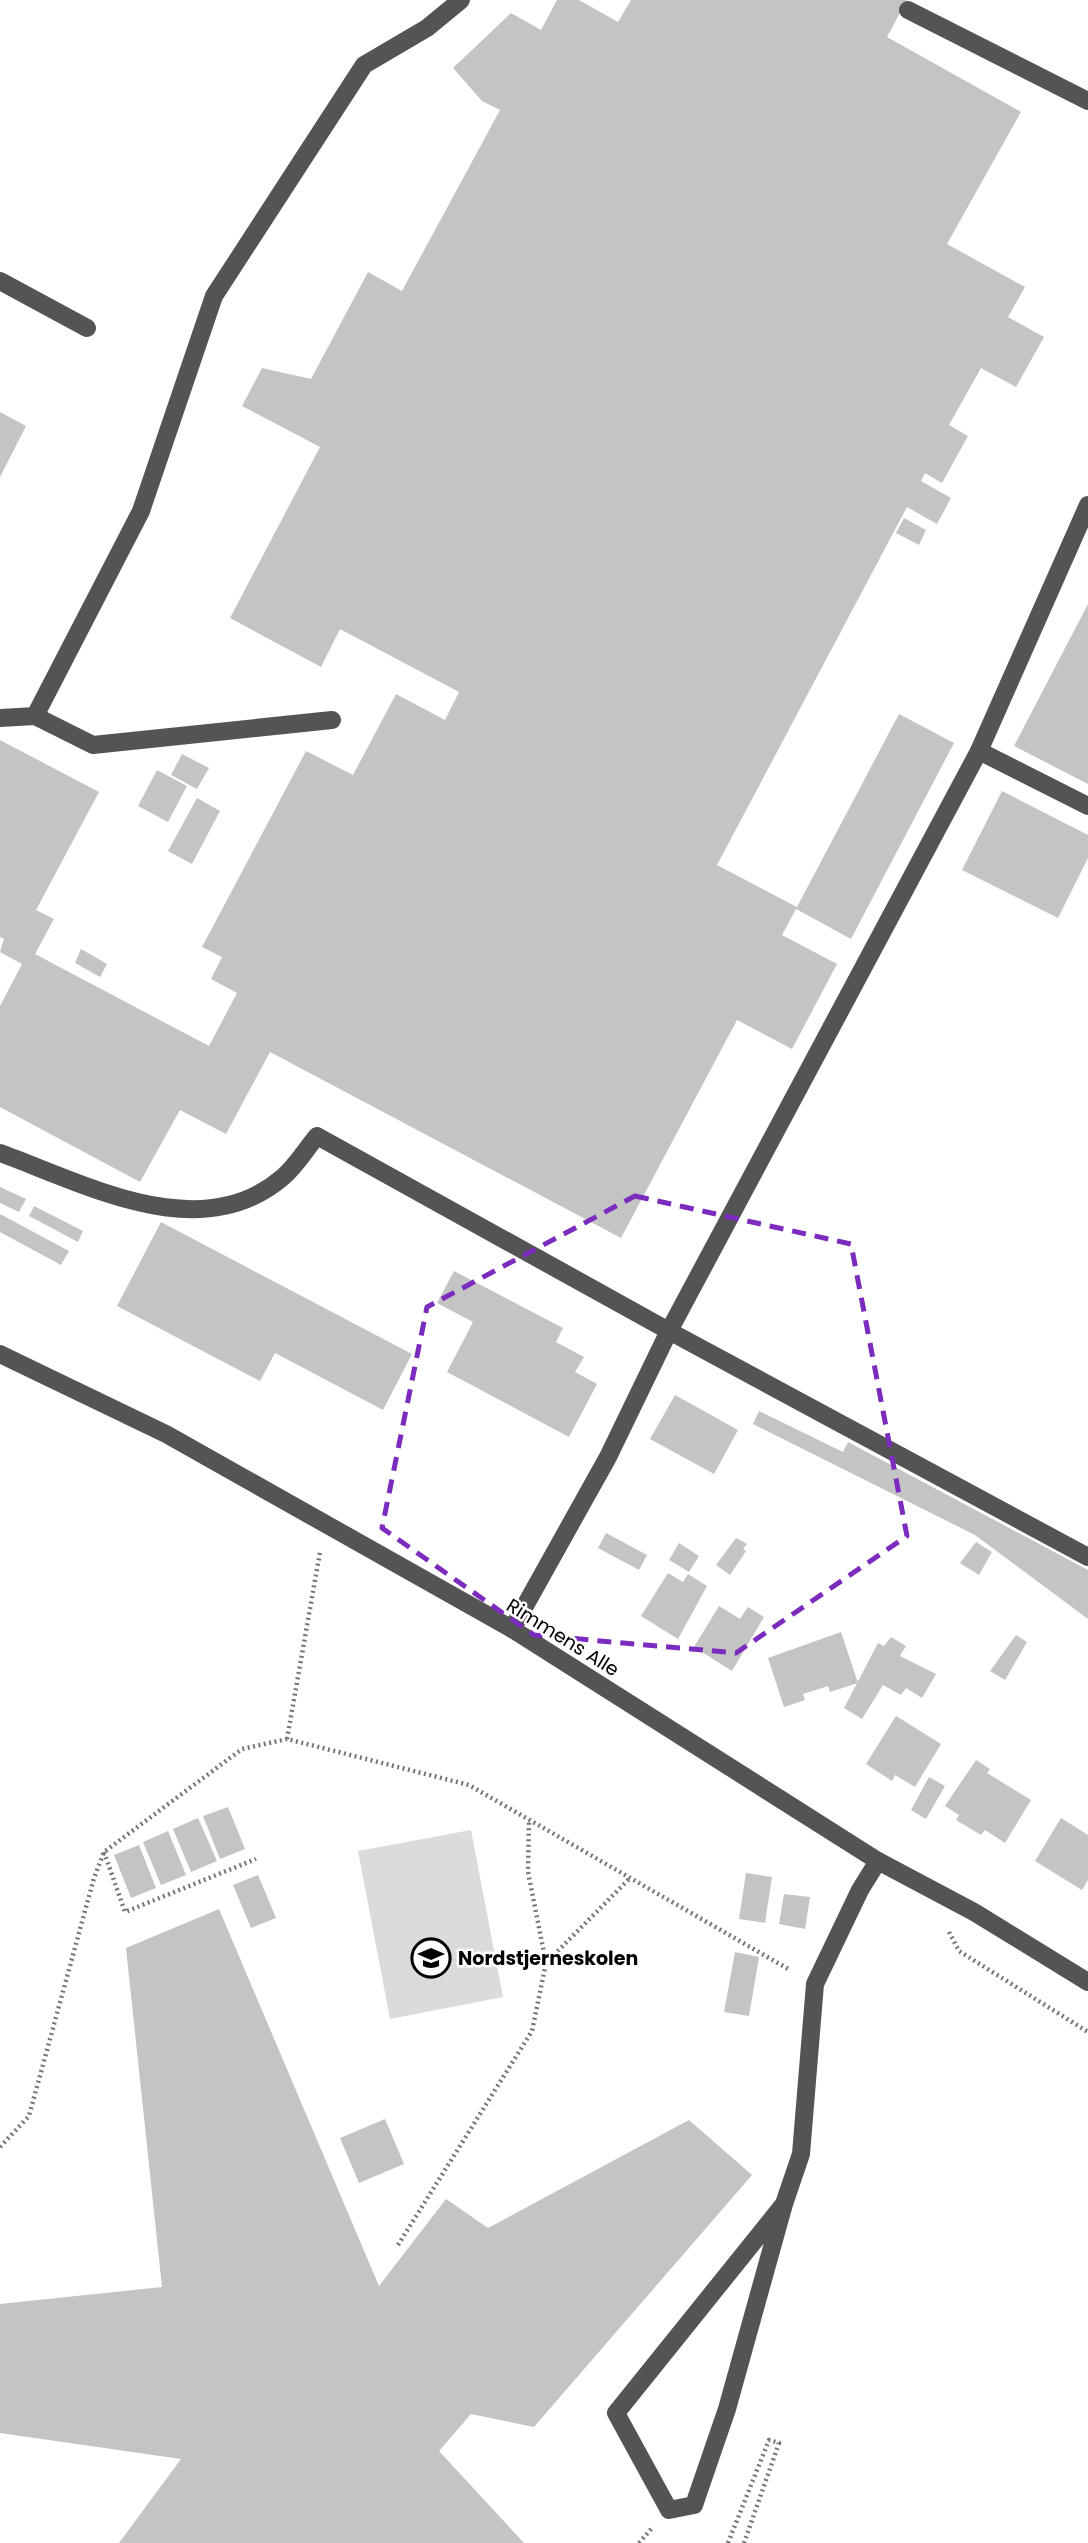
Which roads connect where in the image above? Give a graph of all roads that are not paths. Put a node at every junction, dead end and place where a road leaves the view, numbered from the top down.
1 (461, 0) edge
2 (908, 10) dead end
3 (1088, 101) edge
4 (0, 281) edge
5 (88, 328) dead end
6 (1088, 505) edge
7 (35, 716) junction
8 (0, 718) edge
9 (332, 720) dead end
10 (979, 751) junction
11 (1088, 806) edge
12 (0, 1153) edge
13 (669, 1331) junction
14 (0, 1354) edge
15 (1088, 1557) edge
16 (512, 1629) junction
17 (878, 1861) junction
18 (1088, 1982) edge
19 (784, 2204) junction

1 - 7 street
2 - 3 street
4 - 5 street
6 - 10 street
7 - 8 street
7 - 9 street
10 - 11 street
10 - 13 street
12 - 13 street
13 - 15 street
13 - 16 street
14 - 16 street, Rimmens Alle
16 - 17 street, Rimmens Alle
17 - 18 street, Rimmens Alle
17 - 19 street
19 - 19 street

